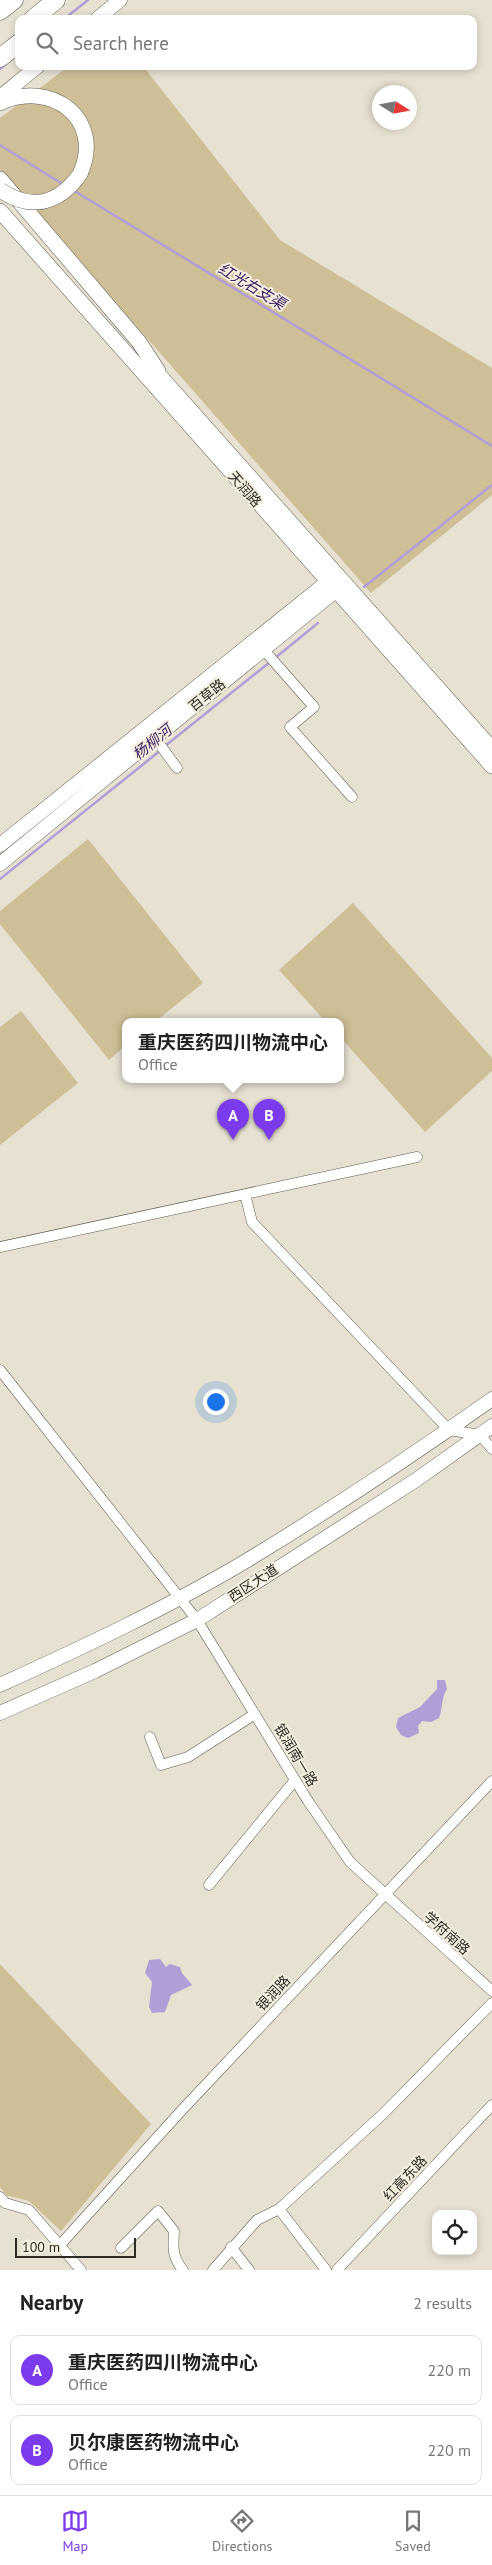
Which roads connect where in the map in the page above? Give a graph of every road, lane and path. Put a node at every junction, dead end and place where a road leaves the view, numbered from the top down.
1 (14, 0) edge
2 (56, 0) edge
3 (72, 0) edge
4 (120, 0) edge
5 (0, 11) edge
6 (38, 15) edge
7 (54, 15) edge
8 (102, 15) edge
9 (15, 33) edge
10 (0, 45) edge
11 (15, 46) edge
12 (0, 58) edge
13 (33, 70) edge
14 (0, 96) edge
15 (0, 103) edge
16 (0, 179) edge
17 (0, 190) edge
18 (0, 196) edge
19 (0, 211) edge
20 (0, 223) edge
21 (63, 274) junction
22 (158, 382) junction
23 (336, 583) junction
24 (269, 656) junction
25 (160, 745) junction
26 (492, 750) edge
27 (492, 766) edge
28 (177, 768) dead end
29 (352, 797) dead end
30 (0, 845) edge
31 (0, 864) edge
32 (417, 1158) dead end
33 (245, 1194) junction
34 (0, 1247) edge
35 (0, 1370) edge
36 (492, 1399) edge
37 (492, 1426) edge
38 (448, 1430) junction
39 (480, 1435) junction
40 (492, 1449) edge
41 (180, 1596) junction
42 (197, 1620) junction
43 (0, 1685) edge
44 (0, 1713) edge
45 (255, 1714) junction
46 (150, 1737) dead end
47 (295, 1780) junction
48 (492, 1781) edge
49 (209, 1885) dead end
50 (385, 1895) junction
51 (492, 1991) edge
52 (492, 2003) edge
53 (492, 2105) edge
54 (0, 2197) edge
55 (279, 2209) junction
56 (60, 2245) junction
57 (231, 2247) junction
58 (121, 2248) dead end
59 (81, 2270) edge
60 (183, 2270) edge
61 (213, 2270) edge
62 (248, 2270) edge
63 (326, 2270) edge
64 (337, 2270) edge

1 - 5 highway
2 - 6 highway
3 - 7 highway
4 - 8 main road
9 - 10 highway
11 - 12 highway
13 - 14 main road
15 - 17 main road, bridge
16 - 22 main road
18 - 21 main road, 天润路
19 - 21 main road, 天润路
20 - 22 main road
21 - 22 main road, 天润路
22 - 23 main road, 天润路
23 - 24 main road, 百草路
23 - 26 main road, 天润路
23 - 27 main road, 天润路
23 - 30 main road, 百草路
24 - 25 main road, 百草路
24 - 29 street
25 - 28 street
25 - 31 main road, 百草路
32 - 33 street
33 - 34 street
33 - 38 street
35 - 41 street, 银润南一路
36 - 38 main road, 西区大道
37 - 39 main road, 西区大道
38 - 39 street
38 - 41 main road, 西区大道
39 - 40 street
39 - 42 main road, 西区大道
41 - 42 street, 银润南一路
41 - 43 main road, 西区大道
42 - 44 main road, 西区大道
42 - 45 street, 银润南一路
45 - 46 street
45 - 47 street, 银润南一路
47 - 49 street
47 - 50 street, 银润南一路
48 - 50 street, 银润路
50 - 51 street, 学府南路
50 - 56 street, 银润路
52 - 55 street
53 - 64 street, 红高东路
54 - 56 street
55 - 57 street
55 - 63 street
56 - 59 street
57 - 61 street
57 - 62 street
58 - 60 street

